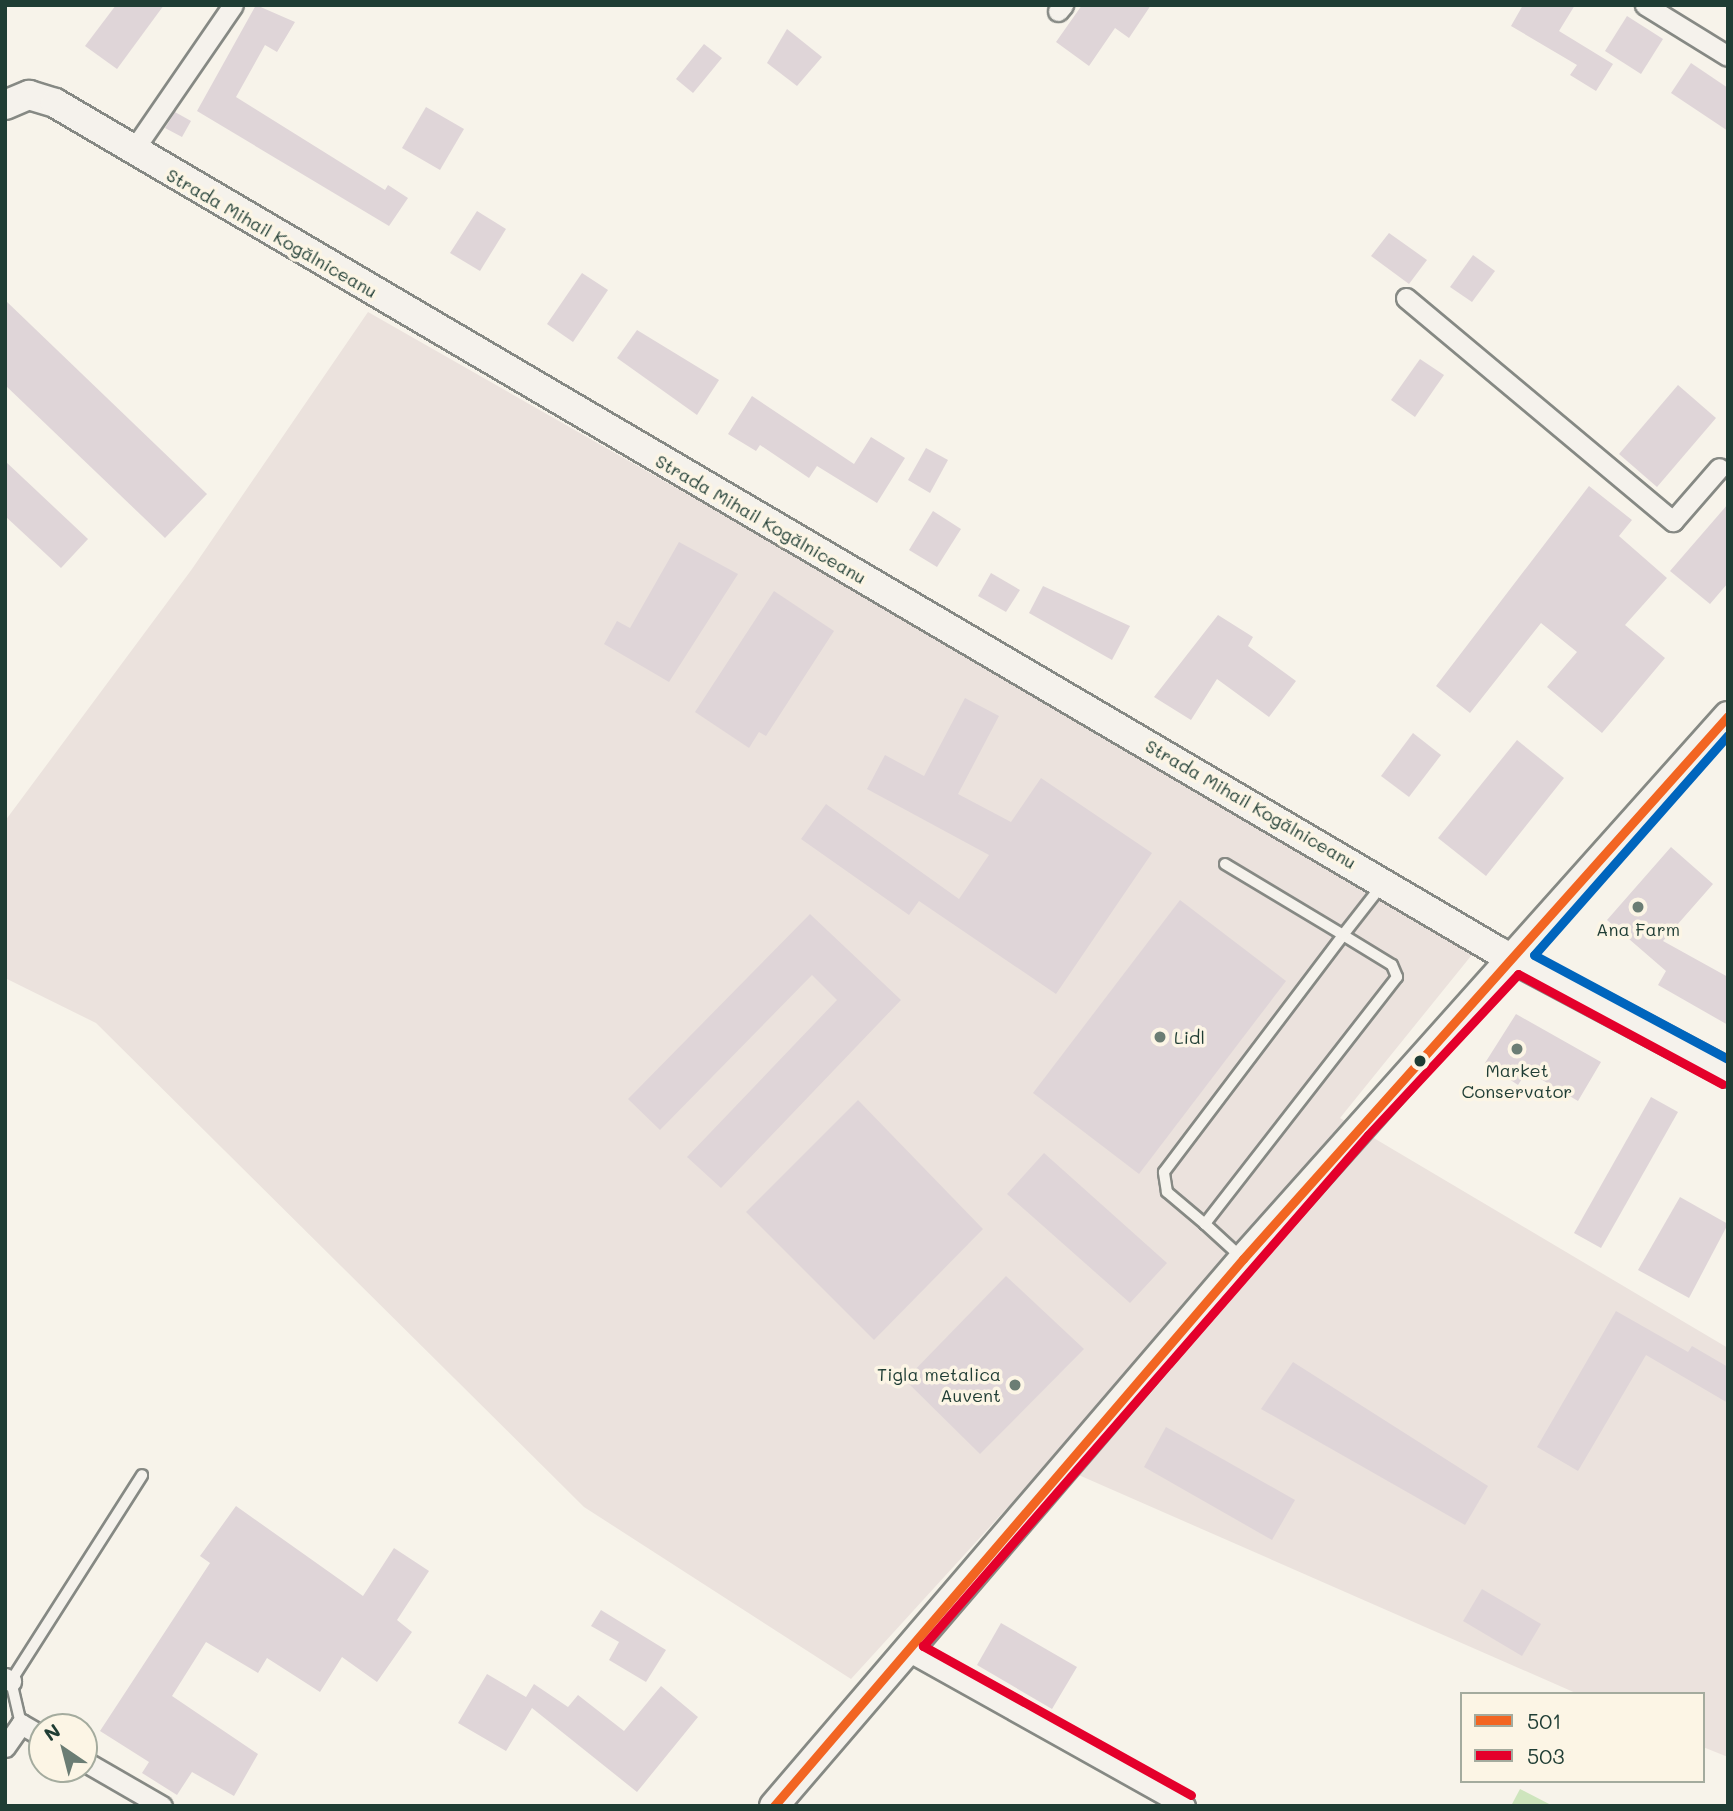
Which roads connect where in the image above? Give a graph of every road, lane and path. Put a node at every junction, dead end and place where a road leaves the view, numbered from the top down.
1 (233, 5) edge
2 (1645, 5) edge
3 (1728, 56) edge
4 (8, 97) edge
5 (132, 152) junction
6 (1406, 298) dead end
7 (1725, 468) edge
8 (1728, 716) edge
9 (1225, 864) dead end
10 (1384, 882) junction
11 (1343, 935) junction
12 (1515, 959) junction
13 (1728, 1073) edge
14 (1206, 1224) junction
15 (1243, 1259) junction
16 (142, 1475) dead end
17 (904, 1649) junction
18 (8, 1679) edge
19 (21, 1724) junction
20 (28, 1728) edge
21 (5, 1747) edge
22 (98, 1769) edge
23 (162, 1806) edge
24 (774, 1806) edge
25 (1185, 1806) edge

1 - 5 street
2 - 3 street
4 - 5 street, Strada Mihail Kogălniceanu
5 - 10 street, Strada Mihail Kogălniceanu
6 - 7 street
8 - 12 street
9 - 11 lane
10 - 11 lane
10 - 12 street, Strada Mihail Kogălniceanu
11 - 14 lane
11 - 14 lane
12 - 13 street, Strada Mihail Kogălniceanu
12 - 15 street
14 - 15 lane
15 - 17 street
16 - 18 lane
17 - 24 street
17 - 25 street
18 - 19 lane
19 - 20 street
19 - 21 street
22 - 23 street

